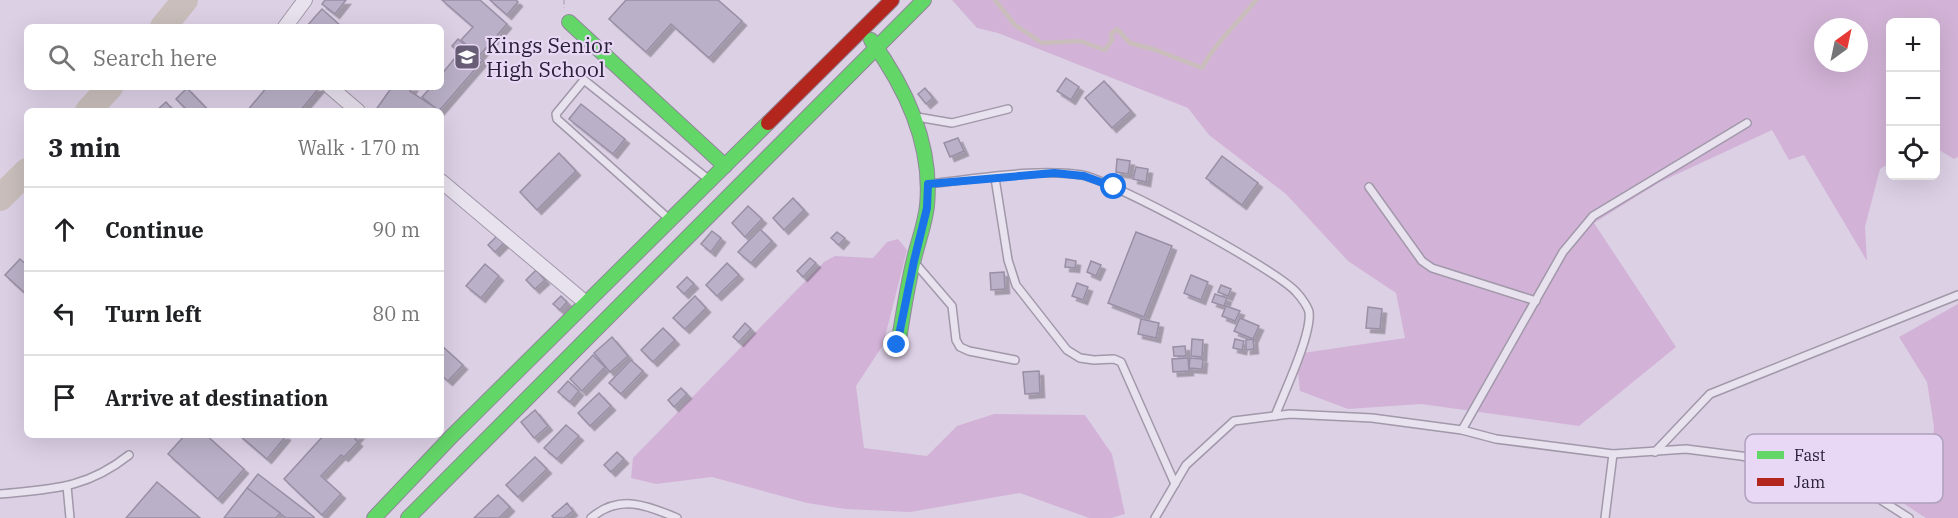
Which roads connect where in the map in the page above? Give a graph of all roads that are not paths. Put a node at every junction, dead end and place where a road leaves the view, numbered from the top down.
1 (305, 0) edge
2 (892, 0) edge
3 (924, 0) edge
4 (569, 22) dead end
5 (287, 24) edge
6 (861, 31) junction
7 (878, 47) junction
8 (334, 90) edge
9 (354, 108) edge
10 (1008, 109) dead end
11 (915, 117) junction
12 (1747, 123) dead end
13 (725, 166) junction
14 (995, 178) junction
15 (710, 180) junction
16 (444, 184) edge
17 (928, 184) junction
18 (1369, 187) dead end
19 (670, 220) junction
20 (914, 261) junction
21 (1958, 295) edge
22 (1536, 301) junction
23 (586, 303) junction
24 (897, 345) dead end
25 (1015, 360) dead end
26 (1275, 416) junction
27 (1462, 430) junction
28 (1655, 452) junction
29 (1613, 454) junction
30 (129, 455) dead end
31 (1745, 458) edge
32 (1175, 484) junction
33 (68, 486) junction
34 (0, 494) edge
35 (1886, 503) edge
36 (70, 518) edge
37 (374, 518) edge
38 (408, 518) edge
39 (591, 518) edge
40 (677, 518) edge
41 (1155, 518) edge
42 (1605, 518) edge
43 (1909, 518) edge

1 - 5 street
2 - 6 street
3 - 7 street
4 - 13 street
6 - 7 street
6 - 13 street
7 - 11 street
7 - 38 street
8 - 9 street
10 - 11 lane
11 - 17 street
12 - 22 lane
13 - 15 street
14 - 17 lane
14 - 26 lane
14 - 32 lane
15 - 19 street
15 - 19 lane
16 - 23 street
17 - 20 street
18 - 22 lane
19 - 23 street
20 - 24 street
20 - 25 lane
21 - 28 lane
22 - 27 lane
23 - 37 street
26 - 27 lane
26 - 32 lane
27 - 29 lane
28 - 29 lane
28 - 31 lane
29 - 42 lane
30 - 33 lane
32 - 41 lane
33 - 34 lane
33 - 36 lane
35 - 43 lane
39 - 40 lane

